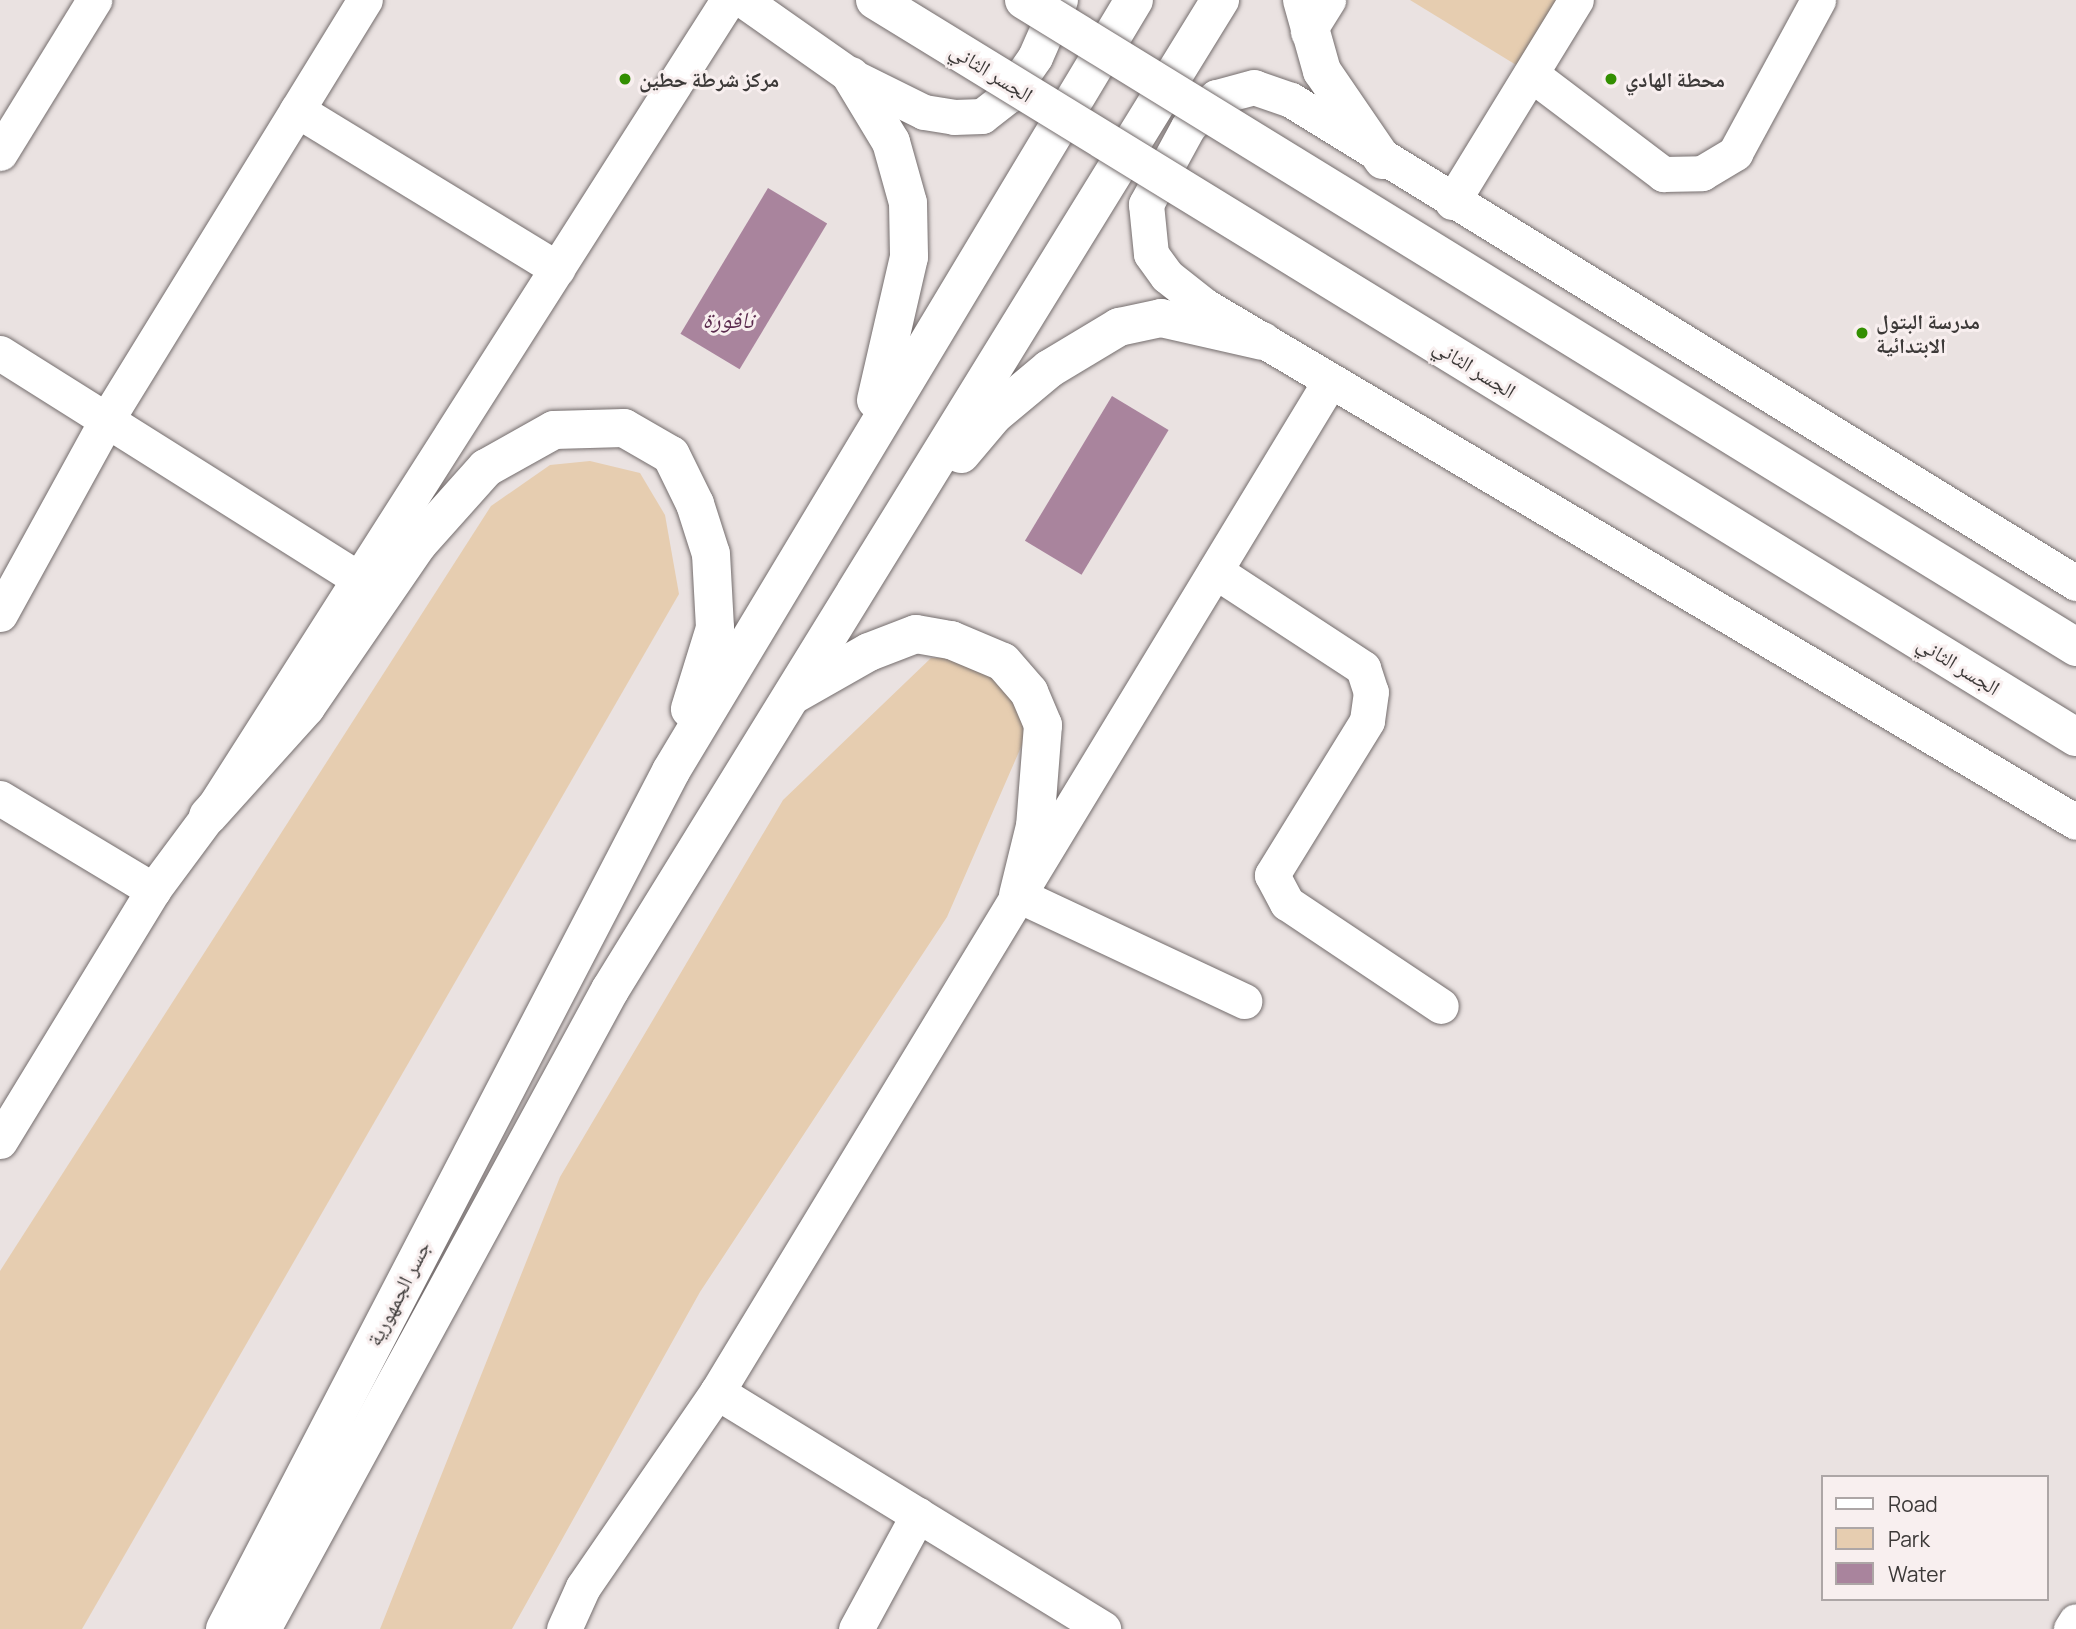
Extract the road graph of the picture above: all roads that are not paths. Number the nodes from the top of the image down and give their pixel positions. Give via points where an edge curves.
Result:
1 (94, 0) edge
2 (365, 0) edge
3 (728, 0) edge
4 (743, 0) edge
5 (874, 0) edge
6 (1024, 0) edge
7 (1060, 0) edge
8 (1134, 0) edge
9 (1220, 0) edge
10 (1328, 0) edge
11 (1576, 0) edge
12 (1818, 0) edge
13 (1305, 16) edge
14 (1531, 74) junction
15 (851, 76) junction
16 (297, 110) junction
17 (0, 153) edge
18 (1383, 160) junction
19 (1452, 202) junction
20 (557, 269) junction
21 (1262, 341) junction
22 (0, 353) edge
23 (1330, 382) junction
24 (107, 419) junction
25 (860, 451) junction
26 (892, 532) junction
27 (1215, 571) junction
28 (360, 580) junction
29 (2076, 583) edge
30 (0, 614) edge
31 (2076, 647) edge
32 (793, 695) junction
33 (2076, 737) edge
34 (671, 771) junction
35 (0, 798) edge
36 (208, 816) junction
37 (2076, 822) edge
38 (153, 890) junction
39 (1018, 895) junction
40 (1244, 1001) dead end
41 (1441, 1006) dead end
42 (0, 1141) edge
43 (717, 1392) junction
44 (918, 1515) junction
45 (2076, 1621) edge
46 (225, 1629) edge
47 (262, 1629) edge
48 (564, 1629) edge
49 (856, 1629) edge
50 (1103, 1629) edge
51 (2071, 1629) edge

1 - 17 street
2 - 16 street
3 - 20 street
4 - 15 street
5 - 33 main road, الجسر الثاني, bridge
6 - 31 main road, bridge
7 - 15 street via 1035,57 1008,96 982,116 925,112
8 - 25 main road
9 - 26 main road
10 - 13 street
11 - 14 street
12 - 14 street via 1735,153 1702,173 1663,174
13 - 18 main road via 1322,71
14 - 19 street
15 - 25 main road via 891,142 908,203 909,257
16 - 20 street
16 - 24 street
18 - 19 street
18 - 21 street via 1291,100 1254,87 1216,97 1188,127 1146,204 1151,254 1167,276 1205,306
19 - 29 street
20 - 28 street
21 - 23 street
21 - 26 main road via 1161,318 1119,327 1049,369 994,415
22 - 24 street
23 - 27 street
23 - 37 street
24 - 28 street
24 - 30 street
25 - 34 main road
26 - 32 main road, جسر الجمهورية
27 - 39 street
27 - 41 street via 1363,668 1371,692 1367,721 1272,875 1287,903
28 - 36 street
32 - 39 main road via 869,652 916,634 951,640 1003,662 1029,692 1043,725 1035,826
32 - 47 main road, جسر الجمهورية via 610,990
34 - 36 main road via 715,628 710,554 695,504 671,455 624,428 554,430 477,477 418,544 306,707
34 - 46 main road, جسر الجمهورية via 570,956
35 - 38 street
36 - 38 street
38 - 42 street
39 - 40 street
39 - 43 street
43 - 44 street
43 - 48 street via 583,1587
44 - 49 street
44 - 50 street
45 - 51 street

